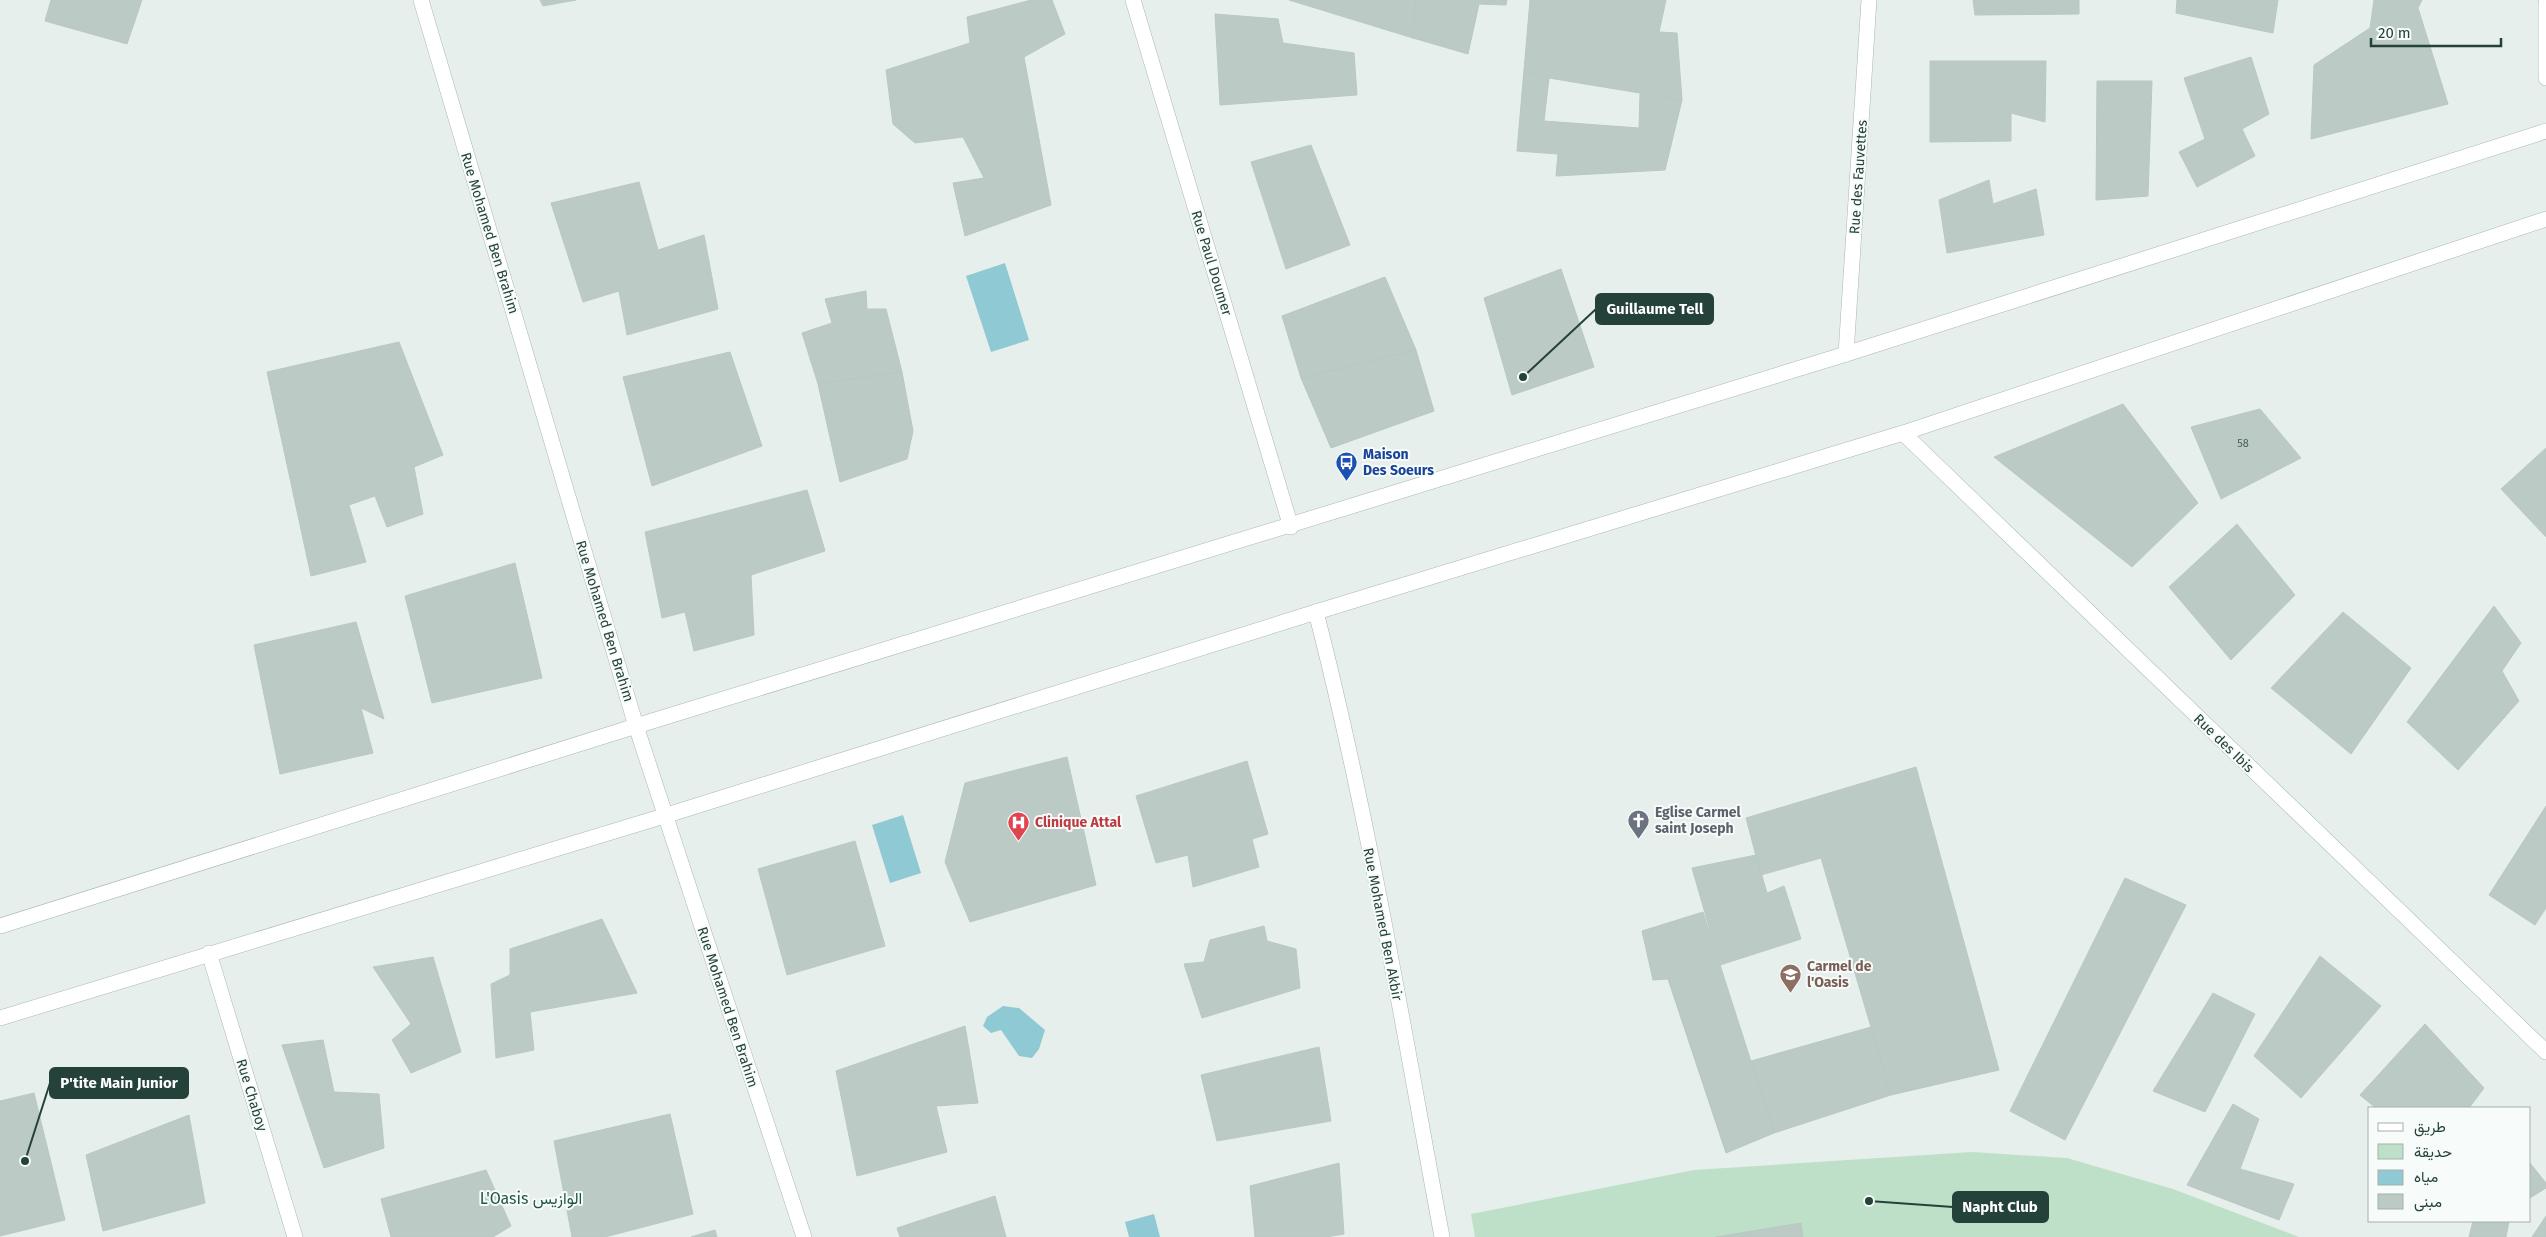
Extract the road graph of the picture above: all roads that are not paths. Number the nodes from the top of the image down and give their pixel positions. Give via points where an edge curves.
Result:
1 (421, 0) edge
2 (1133, 0) edge
3 (1869, 0) edge
4 (2546, 3) edge
5 (2546, 78) edge
6 (2546, 131) edge
7 (2546, 219) edge
8 (1846, 354) junction
9 (1903, 434) junction
10 (1290, 526) junction
11 (1316, 612) junction
12 (636, 726) junction
13 (664, 816) junction
14 (0, 926) edge
15 (209, 953) junction
16 (0, 1018) edge
17 (2546, 1052) edge
18 (295, 1237) edge
19 (804, 1237) edge
20 (1442, 1237) edge

1 - 12 street, Rue Mohamed Ben Brahim
2 - 10 street, Rue Paul Doumer
3 - 8 street, Rue des Fauvettes
4 - 5 street
6 - 8 street
7 - 9 street
8 - 10 street
9 - 11 street
9 - 17 street, Rue des Ibis
10 - 12 street
11 - 13 street
11 - 20 street, Rue Mohamed Ben Akbir via 1337,694 1375,878
12 - 13 street, Rue Mohamed Ben Brahim
12 - 14 street
13 - 15 street
13 - 19 street, Rue Mohamed Ben Brahim
15 - 16 street
15 - 18 street, Rue Chaboy

